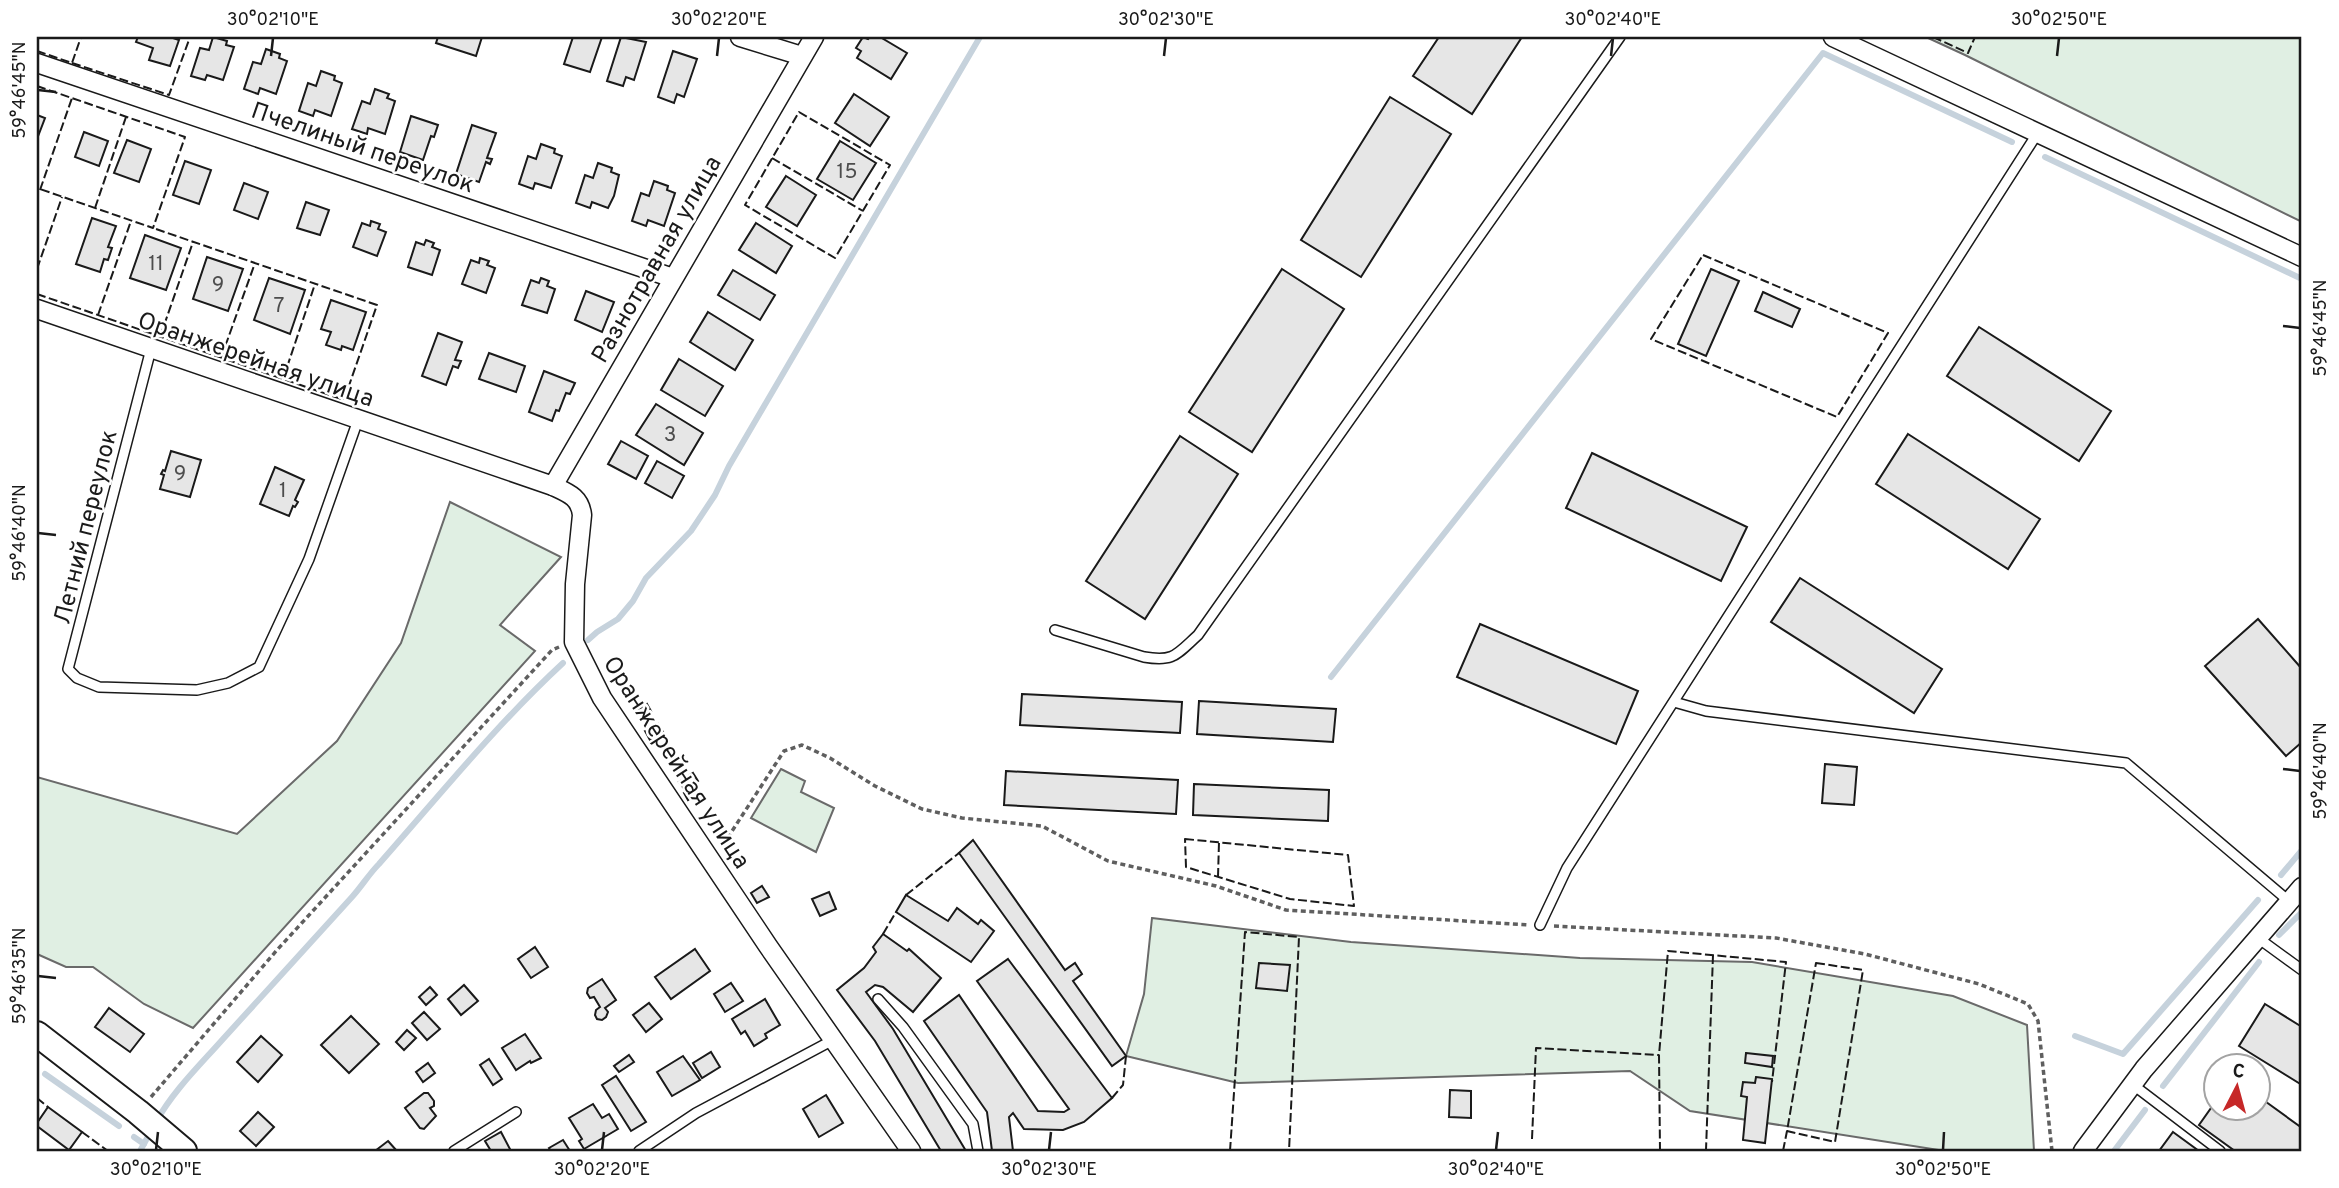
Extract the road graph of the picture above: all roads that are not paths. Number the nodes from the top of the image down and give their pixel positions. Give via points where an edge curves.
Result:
1 (740, 37) edge
2 (814, 37) edge
3 (1620, 37) edge
4 (1833, 37) edge
5 (802, 56) junction
6 (37, 63) edge
7 (2037, 134) junction
8 (2302, 257) edge
9 (673, 278) junction
10 (37, 310) edge
11 (151, 349) junction
12 (358, 419) junction
13 (553, 486) junction
14 (1055, 630) dead end
15 (1674, 702) junction
16 (2302, 887) edge
17 (2290, 902) junction
18 (1540, 925) road end
19 (2258, 939) junction
20 (2302, 970) edge
21 (878, 999) dead end
22 (833, 1040) junction
23 (39, 1041) edge
24 (2132, 1084) junction
25 (516, 1112) dead end
26 (184, 1151) edge
27 (454, 1151) edge
28 (639, 1151) edge
29 (911, 1151) edge
30 (978, 1151) edge
31 (2083, 1151) edge
32 (2220, 1151) edge

1 - 5 street
2 - 5 street, Разнотравная улица
3 - 14 lane via 1198,635 1173,658 1159,659
4 - 7 street
5 - 9 street, Разнотравная улица
6 - 9 street, Пчелиный переулок
7 - 8 street
7 - 15 lane
9 - 13 street, Разнотравная улица
10 - 11 street, Оранжерейная улица
11 - 12 street, Оранжерейная улица
11 - 12 lane, Летний переулок via 68,669 76,678 99,687 197,690 228,683 258,667 309,559
12 - 13 street, Оранжерейная улица
13 - 22 street, Оранжерейная улица via 573,495 581,505 574,642 602,698
15 - 17 lane via 1706,711 2126,764
15 - 18 lane via 1567,868
16 - 17 street
17 - 19 street
19 - 20 lane
19 - 24 street
21 - 30 lane via 904,1027 973,1124
22 - 28 lane via 696,1113
22 - 29 street, Оранжерейная улица
23 - 26 main road
24 - 31 street
24 - 32 lane
25 - 27 lane

